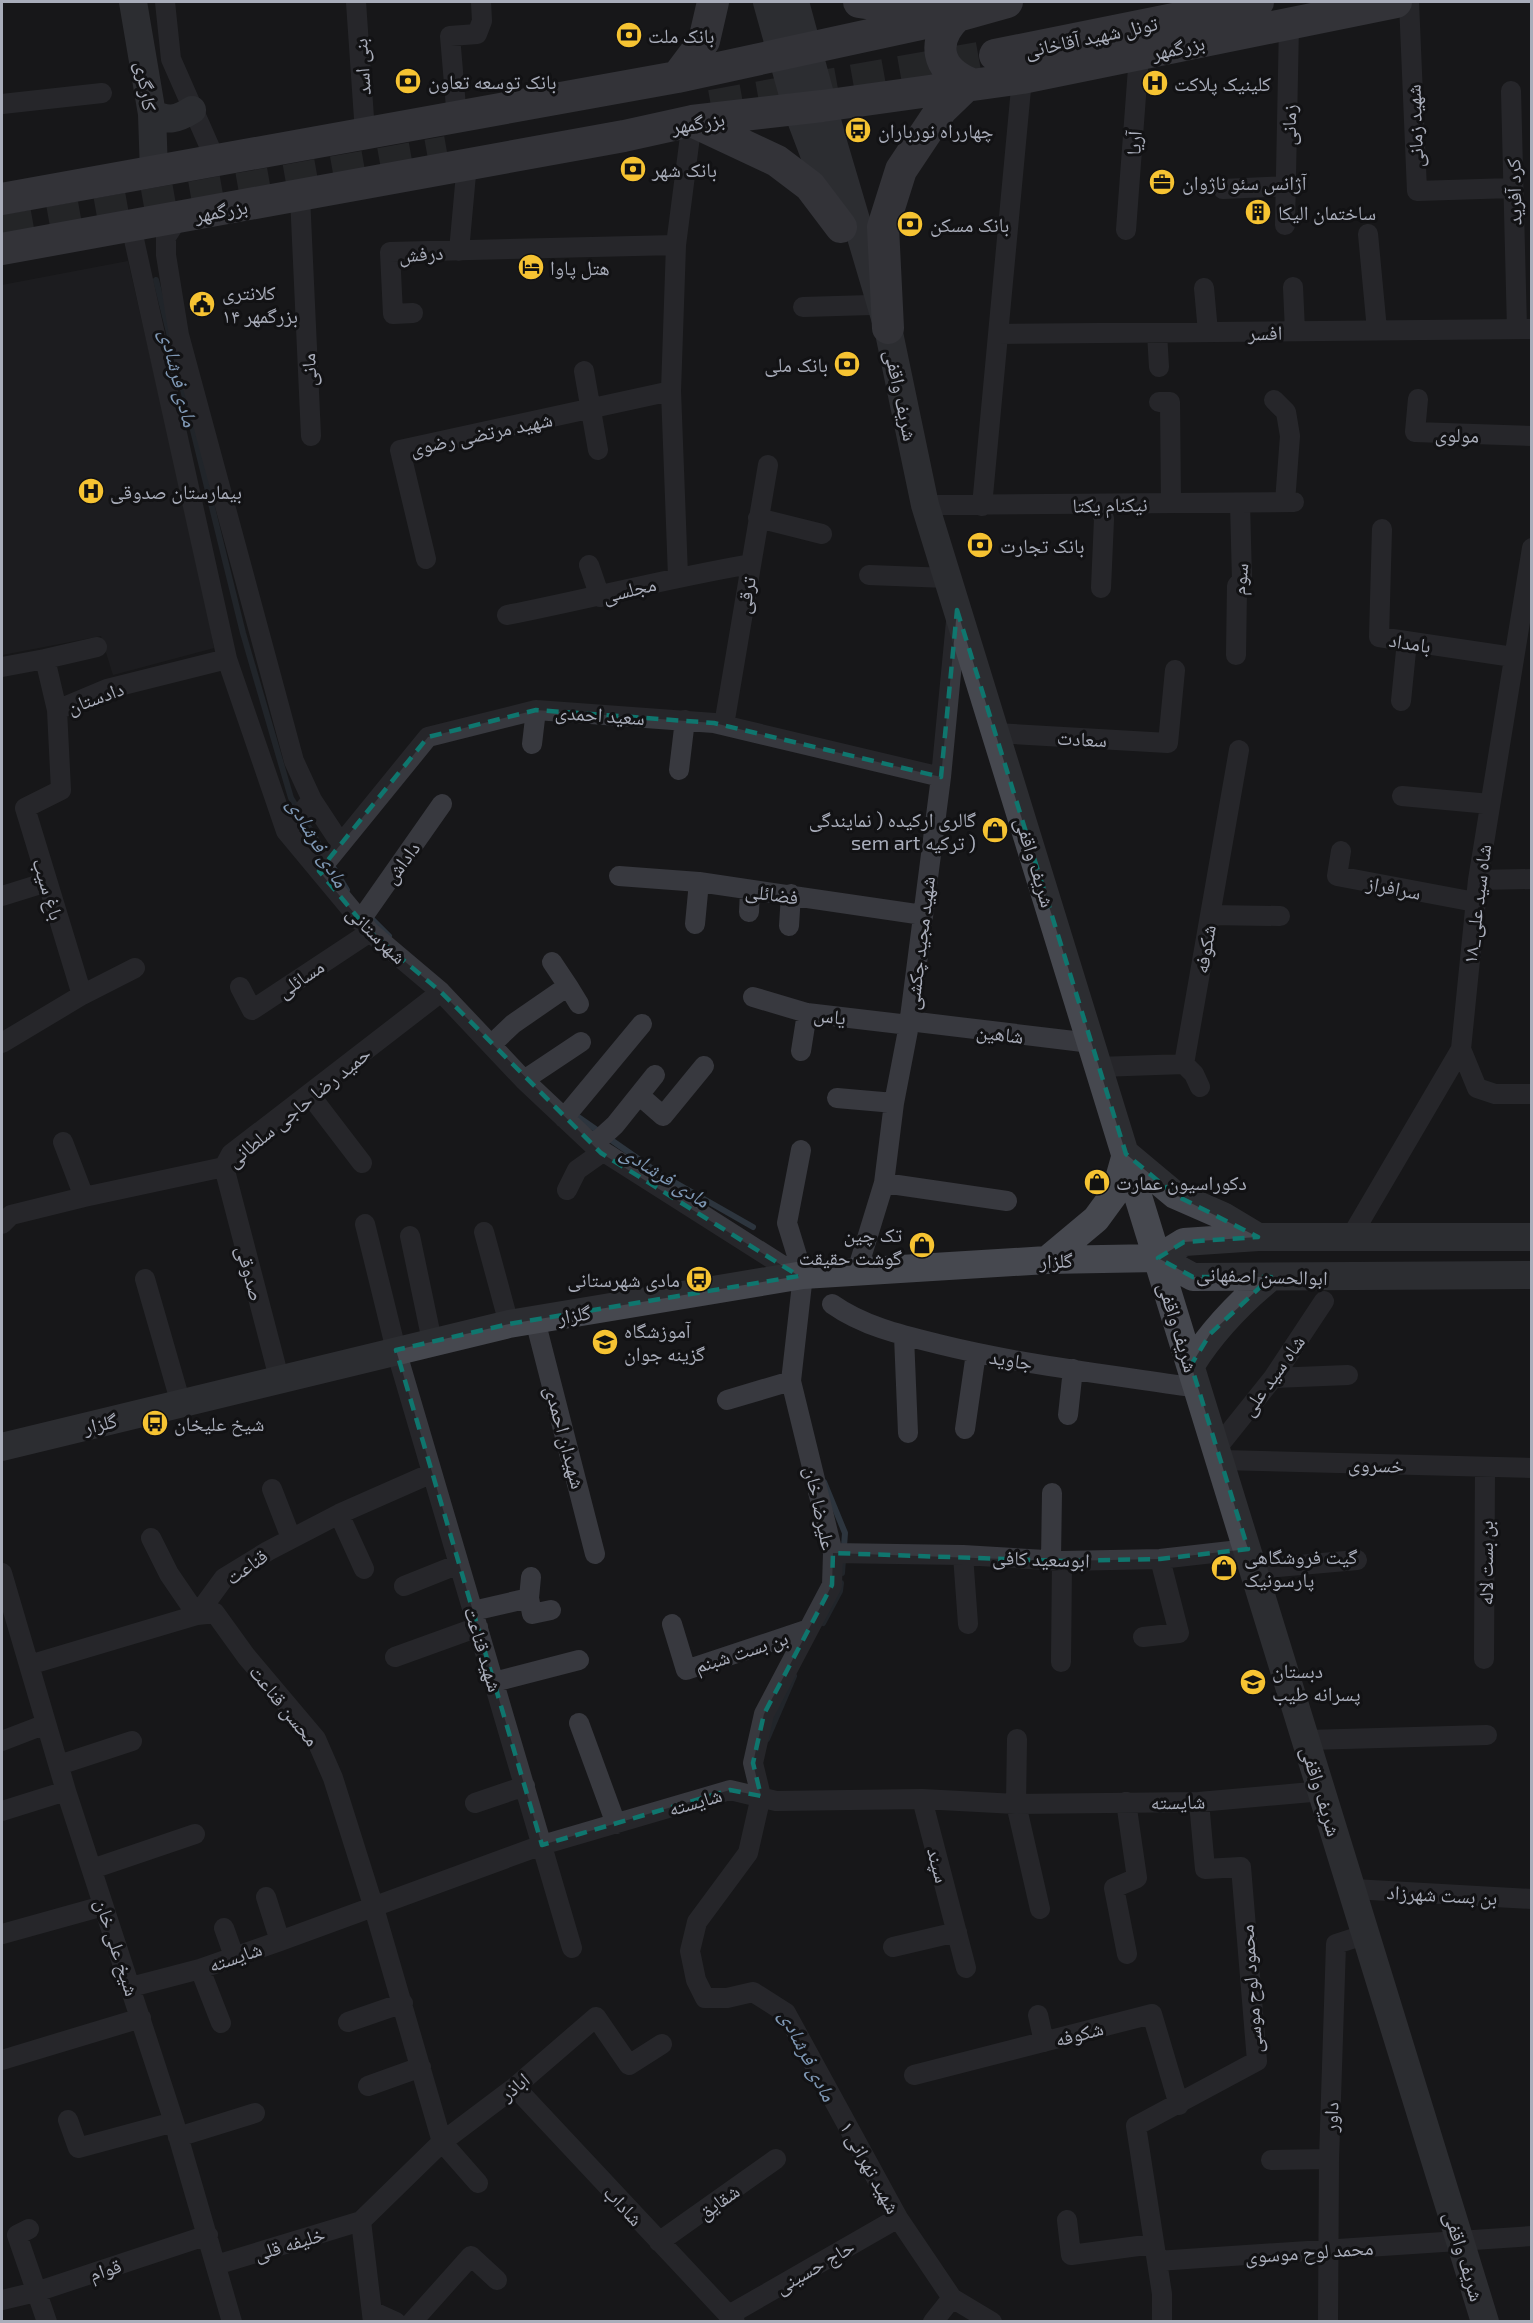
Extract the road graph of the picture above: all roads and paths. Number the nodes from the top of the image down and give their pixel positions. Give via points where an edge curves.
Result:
1 (133, 2) edge
2 (165, 2) edge
3 (356, 2) edge
4 (481, 2) edge
5 (713, 2) edge
6 (767, 2) edge
7 (795, 2) edge
8 (859, 2) edge
9 (1007, 2) edge
10 (1149, 2) edge
11 (1258, 2) edge
12 (1396, 2) edge
13 (1409, 2) edge
14 (951, 9) edge
15 (1289, 24) junction
16 (793, 51) junction
17 (1139, 56) junction
18 (677, 77) junction
19 (1022, 78) junction
20 (969, 83) junction
21 (1511, 91) dead end
22 (102, 93) dead end
23 (2, 104) edge
24 (810, 108) junction
25 (192, 110) junction
26 (152, 114) junction
27 (457, 119) junction
28 (692, 121) junction
29 (365, 133) junction
30 (215, 159) junction
31 (467, 163) junction
32 (154, 172) junction
33 (1287, 186) junction
34 (1512, 188) junction
35 (1223, 189) dead end
36 (300, 196) junction
37 (2, 200) edge
38 (179, 217) junction
39 (1285, 225) dead end
40 (130, 226) junction
41 (841, 227) junction
42 (1126, 230) dead end
43 (1368, 234) dead end
44 (675, 245) junction
45 (2, 249) edge
46 (459, 250) junction
47 (1293, 287) dead end
48 (1204, 288) dead end
49 (803, 307) dead end
50 (413, 313) dead end
51 (880, 317) junction
52 (1524, 329) edge
53 (1377, 330) junction
54 (1295, 331) junction
55 (1208, 332) junction
56 (1157, 333) junction
57 (998, 334) junction
58 (1159, 367) dead end
59 (584, 371) dead end
60 (671, 391) junction
61 (1418, 399) dead end
62 (1274, 400) dead end
63 (1159, 402) dead end
64 (591, 409) junction
65 (311, 436) dead end
66 (1532, 436) edge
67 (598, 450) dead end
68 (768, 465) dead end
69 (1240, 503) junction
70 (1099, 504) junction
71 (1171, 504) junction
72 (925, 505) junction
73 (982, 506) junction
74 (758, 518) junction
75 (1382, 529) dead end
76 (822, 534) dead end
77 (1532, 548) edge
78 (426, 559) dead end
79 (751, 564) junction
80 (589, 565) dead end
81 (869, 575) dead end
82 (678, 576) junction
83 (948, 578) junction
84 (1101, 588) dead end
85 (600, 597) junction
86 (957, 610) junction
87 (507, 615) dead end
88 (1407, 641) junction
89 (97, 647) dead end
90 (1236, 655) dead end
91 (1513, 657) junction
92 (45, 659) junction
93 (227, 659) junction
94 (2, 667) edge
95 (1175, 670) dead end
96 (1401, 702) dead end
97 (57, 710) junction
98 (536, 710) junction
99 (685, 720) junction
100 (724, 725) junction
101 (996, 733) junction
102 (532, 744) dead end
103 (1239, 750) dead end
104 (679, 770) dead end
105 (941, 777) junction
106 (1402, 796) dead end
107 (312, 800) junction
108 (442, 804) dead end
109 (1490, 804) junction
110 (286, 831) junction
111 (341, 844) junction
112 (1341, 851) dead end
113 (319, 871) junction
114 (620, 876) dead end
115 (1532, 879) edge
116 (1478, 880) junction
117 (47, 882) junction
118 (699, 882) junction
119 (750, 891) junction
120 (791, 894) junction
121 (2, 896) edge
122 (1475, 902) junction
123 (749, 912) dead end
124 (923, 915) junction
125 (1210, 915) junction
126 (1280, 916) dead end
127 (695, 924) dead end
128 (365, 926) junction
129 (789, 926) dead end
130 (552, 962) dead end
131 (135, 968) dead end
132 (568, 986) junction
133 (240, 987) dead end
134 (441, 992) junction
135 (82, 995) junction
136 (753, 997) dead end
137 (579, 1004) dead end
138 (807, 1013) junction
139 (642, 1024) dead end
140 (909, 1025) junction
141 (581, 1042) dead end
142 (2, 1043) edge
143 (491, 1045) junction
144 (1461, 1049) junction
145 (801, 1051) dead end
146 (1095, 1055) junction
147 (1184, 1064) junction
148 (704, 1066) dead end
149 (655, 1075) dead end
150 (524, 1080) junction
151 (1200, 1087) dead end
152 (1532, 1094) edge
153 (310, 1095) junction
154 (639, 1095) junction
155 (837, 1098) dead end
156 (894, 1103) junction
157 (564, 1118) junction
158 (63, 1142) dead end
159 (597, 1149) junction
160 (801, 1150) dead end
161 (1126, 1154) junction
162 (362, 1163) dead end
163 (224, 1167) junction
164 (884, 1183) junction
165 (567, 1190) dead end
166 (84, 1197) junction
167 (1007, 1202) dead end
168 (2, 1224) edge
169 (365, 1224) dead end
170 (484, 1232) dead end
171 (1352, 1235) junction
172 (410, 1236) dead end
173 (1258, 1237) junction
174 (1532, 1237) edge
175 (1158, 1258) junction
176 (1047, 1260) junction
177 (857, 1271) junction
178 (1532, 1275) edge
179 (801, 1276) junction
180 (1271, 1277) junction
181 (145, 1279) dead end
182 (1324, 1301) dead end
183 (832, 1304) dead end
184 (522, 1322) junction
185 (904, 1336) junction
186 (432, 1341) junction
187 (396, 1350) junction
188 (976, 1353) junction
189 (1073, 1369) junction
190 (1348, 1375) dead end
191 (1194, 1376) junction
192 (279, 1378) junction
193 (1273, 1378) junction
194 (791, 1381) junction
195 (727, 1400) dead end
196 (181, 1404) junction
197 (1068, 1414) dead end
198 (964, 1429) dead end
199 (908, 1433) dead end
200 (2, 1447) edge
201 (1219, 1454) junction
202 (1485, 1467) junction
203 (1532, 1468) edge
204 (432, 1473) junction
205 (272, 1490) dead end
206 (1052, 1493) dead end
207 (339, 1514) junction
208 (151, 1538) dead end
209 (291, 1538) junction
210 (833, 1553) junction
211 (595, 1554) dead end
212 (963, 1555) junction
213 (1160, 1559) junction
214 (1251, 1559) junction
215 (1057, 1560) junction
216 (1357, 1560) dead end
217 (459, 1564) junction
218 (364, 1569) dead end
219 (2, 1573) edge
220 (531, 1577) dead end
221 (404, 1586) dead end
222 (529, 1599) junction
223 (551, 1610) dead end
224 (197, 1615) junction
225 (475, 1619) junction
226 (672, 1624) dead end
227 (968, 1624) dead end
228 (806, 1630) junction
229 (1143, 1637) dead end
230 (395, 1657) dead end
231 (579, 1659) dead end
232 (1484, 1659) dead end
233 (1061, 1662) dead end
234 (29, 1665) junction
235 (494, 1682) junction
236 (579, 1723) dead end
237 (46, 1724) junction
238 (1487, 1735) dead end
239 (1017, 1738) dead end
240 (1307, 1740) junction
241 (2, 1741) edge
242 (132, 1741) dead end
243 (59, 1765) junction
244 (525, 1786) junction
245 (66, 1791) junction
246 (1323, 1791) junction
247 (761, 1796) junction
248 (922, 1799) junction
249 (1126, 1802) junction
250 (1199, 1802) junction
251 (475, 1803) dead end
252 (1016, 1804) junction
253 (2, 1811) edge
254 (616, 1824) junction
255 (195, 1834) dead end
256 (542, 1845) junction
257 (93, 1869) junction
258 (1353, 1889) junction
259 (266, 1897) dead end
260 (1532, 1899) edge
261 (103, 1906) junction
262 (374, 1908) junction
263 (1040, 1909) dead end
264 (224, 1928) dead end
265 (957, 1932) junction
266 (2, 1934) edge
267 (1367, 1934) junction
268 (280, 1941) junction
269 (893, 1947) dead end
270 (572, 1948) dead end
271 (1127, 1954) dead end
272 (234, 1956) junction
273 (966, 1968) dead end
274 (200, 1969) junction
275 (131, 1987) junction
276 (403, 2003) junction
277 (1038, 2015) dead end
278 (141, 2018) junction
279 (348, 2022) dead end
280 (221, 2023) dead end
281 (1044, 2042) junction
282 (662, 2044) dead end
283 (2, 2060) edge
284 (421, 2067) junction
285 (914, 2075) dead end
286 (368, 2086) dead end
287 (515, 2087) junction
288 (1179, 2105) junction
289 (255, 2113) dead end
290 (68, 2120) dead end
291 (176, 2129) junction
292 (442, 2142) junction
293 (1329, 2159) junction
294 (776, 2160) dead end
295 (1271, 2160) dead end
296 (478, 2183) dead end
297 (898, 2218) junction
298 (1067, 2220) dead end
299 (361, 2221) junction
300 (29, 2229) dead end
301 (208, 2235) junction
302 (1532, 2236) edge
303 (659, 2242) junction
304 (1461, 2242) junction
305 (1330, 2248) junction
306 (1155, 2252) junction
307 (216, 2265) junction
308 (497, 2280) dead end
309 (36, 2292) junction
310 (952, 2298) junction
311 (2, 2300) edge
312 (374, 2317) edge
313 (732, 2318) edge
314 (48, 2322) edge
315 (232, 2322) edge
316 (396, 2322) edge
317 (412, 2322) edge
318 (933, 2322) edge
319 (992, 2322) edge
320 (1162, 2322) edge
321 (1328, 2322) edge
322 (1485, 2322) edge

1 - 26 main road, کارگری
2 - 25 street, کارگری via 171,58
3 - 29 street, بنی اسد
4 - 27 street via 482,21 477,34 450,36
5 - 18 main road via 704,41
6 - 16 main road
7 - 16 main road
8 - 14 main road
9 - 14 main road
10 - 11 main road, تونل شهید آقاخانی via 991,46
12 - 15 main road, بزرگمهر
13 - 34 street, شهید زمانی via 1417,191
14 - 16 main road
14 - 20 main road via 940,54 956,78
15 - 17 main road, بزرگمهر
15 - 33 street, زمانی
16 - 18 main road
16 - 24 main road
17 - 19 main road, بزرگمهر
17 - 42 street, آریا
18 - 27 main road
19 - 20 main road, بزرگمهر
19 - 57 street
20 - 24 main road, بزرگمهر
20 - 51 main road via 941,110 901,170 883,227
21 - 34 street, کرد آفرید
22 - 23 street
24 - 28 main road, بزرگمهر
24 - 41 main road, شریف واقفی
24 - 51 main road, شریف واقفی
25 - 26 main road via 178,119 167,120
25 - 30 street, کارگری
26 - 32 main road, کارگری
27 - 29 main road
28 - 31 main road, بزرگمهر
28 - 41 main road via 777,161 810,186
28 - 44 street
29 - 30 main road
30 - 32 main road
31 - 36 main road, بزرگمهر
31 - 46 street, درفش
32 - 37 main road
33 - 35 street
33 - 39 street, زمانی
34 - 52 street, کرد آفرید
36 - 38 main road, بزرگمهر
36 - 65 street, مانی
38 - 40 main road, بزرگمهر
38 - 107 street via 166,237 166,255 179,335 291,750
40 - 45 main road, بزرگمهر
40 - 93 street, شهرستانی
41 - 51 main road, شریف واقفی
43 - 53 street
44 - 46 street, درفش
44 - 60 street
46 - 50 street, درفش via 390,252 393,314
47 - 54 street
48 - 55 street
49 - 51 street
51 - 72 main road, شریف واقفی
52 - 53 street, افسر
53 - 54 street, افسر
54 - 55 street, افسر
55 - 56 street, افسر
56 - 57 street, افسر
56 - 58 street
57 - 73 street
59 - 64 street
60 - 64 street, شهید مرتضی رضوی
60 - 82 street
61 - 66 street, مولوی via 1415,432
62 - 69 street, نیکنام یکتا via 1286,412 1297,436 1290,502
63 - 71 street via 1170,402
64 - 67 street
64 - 78 street, شهید مرتضی رضوی via 400,450
68 - 74 street, ترقی
69 - 71 street, نیکنام یکتا
69 - 90 street, سوم via 1242,580 1237,586
70 - 71 street, نیکنام یکتا
70 - 73 street, نیکنام یکتا
70 - 84 street via 1104,519
72 - 73 street, نیکنام یکتا
72 - 83 main road, شریف واقفی
74 - 76 street
74 - 79 street, ترقی
75 - 88 street, بامداد via 1379,637
77 - 91 street, ۱۸_شاه سید علی
79 - 82 street, مجلسی
79 - 100 street, ترقی
80 - 85 street
81 - 83 street
82 - 85 street, مجلسی
83 - 86 main road, شریف واقفی
85 - 87 street, مجلسی
86 - 101 main road, شریف واقفی
86 - 105 street, شهید مجید چکشی
88 - 91 street, بامداد
88 - 96 street
89 - 92 street
91 - 109 street, ۱۸_شاه سید علی
92 - 94 street
92 - 97 street, دادستان
93 - 97 street, دادستان via 107,689
93 - 110 street, شهرستانی
95 - 101 street, سعادت via 1167,743
97 - 117 street, باغ سیب via 61,790 25,808
98 - 99 street, سعید احمدی
98 - 102 street
98 - 111 street, سعید احمدی via 428,737
99 - 100 street, سعید احمدی
99 - 104 street
100 - 105 street, سعید احمدی
101 - 146 main road, شریف واقفی
103 - 125 street, شکوفه
105 - 124 street, شهید مجید چکشی
106 - 109 street
107 - 110 street
107 - 111 street
108 - 128 street, داداش via 374,900
109 - 116 street, ۱۸_شاه سید علی
110 - 113 street, شهرستانی
111 - 113 street, سعید احمدی
112 - 122 street, سرافراز via 1337,876
113 - 128 street, شهرستانی
114 - 118 street, فضائلی
115 - 116 street
116 - 122 street, ۱۸_شاه سید علی
117 - 121 street
117 - 135 street, باغ سیب
118 - 119 street, فضائلی
118 - 127 street
119 - 120 street, فضائلی
119 - 123 street
120 - 124 street, فضائلی
120 - 129 street
122 - 144 street, ۱۸_شاه سید علی
124 - 140 street, شهید مجید چکشی
125 - 126 street
125 - 147 street, شکوفه
128 - 133 street, مسائلی via 252,1010
128 - 134 street, شهرستانی
130 - 132 street
131 - 135 street
132 - 137 street
132 - 143 street via 513,1024
134 - 143 street, شهرستانی
134 - 153 street, حمید رضا حاجی سلطانی
135 - 142 street
136 - 138 street, یاس
138 - 140 street, یاس
138 - 145 street
139 - 157 street
140 - 146 street, شاهین via 917,1022
140 - 156 street, شهید مجید چکشی
141 - 150 street
143 - 150 street, شهرستانی
144 - 152 street via 1477,1088 1495,1094
144 - 171 street, ۱۸_شاه سید علی
146 - 147 street
146 - 161 main road, شریف واقفی
147 - 151 street
148 - 154 street via 663,1116
149 - 154 street
150 - 157 street, شهرستانی
153 - 162 street
153 - 163 street, حمید رضا حاجی سلطانی via 231,1154
154 - 159 street
155 - 156 street
156 - 164 street, شهید مجید چکشی
157 - 159 street, شهرستانی
158 - 166 street
159 - 165 street via 576,1170
159 - 179 street, شهرستانی
160 - 179 street via 788,1222
161 - 173 main road via 1175,1195
161 - 175 main road, شریف واقفی
161 - 176 main road via 1115,1193 1096,1219
163 - 166 street, حمید رضا حاجی سلطانی
163 - 192 street, صدوقی
164 - 167 street
164 - 177 street, شهید مجید چکشی
166 - 168 street, حمید رضا حاجی سلطانی via 11,1215
169 - 187 street, شهید قناعت
170 - 184 street, شهیدان احمدی
171 - 173 main road, ابوالحسن اصفهانی
171 - 174 main road, ابوالحسن اصفهانی
172 - 186 street
173 - 175 main road, ابوالحسن اصفهانی via 1184,1242
175 - 176 main road, گلزار
175 - 180 main road, ابوالحسن اصفهانی via 1193,1277
175 - 191 main road, شریف واقفی
176 - 177 main road, گلزار
177 - 179 main road, گلزار
178 - 180 main road, ابوالحسن اصفهانی
179 - 184 main road, گلزار
179 - 194 street, علیرضا خان
180 - 191 main road via 1210,1334
181 - 196 street
182 - 193 street, شاه سید علی
183 - 185 street, جاوید via 852,1318
184 - 186 main road, گلزار
184 - 211 street, شهیدان احمدی
185 - 188 street, جاوید
185 - 199 street
186 - 187 main road, گلزار
187 - 192 main road, گلزار
187 - 204 street, شهید قناعت
188 - 189 street, جاوید
188 - 198 street
189 - 191 street, جاوید
189 - 197 street
190 - 193 street
191 - 201 main road, شریف واقفی
192 - 196 main road, گلزار
193 - 201 street, شاه سید علی
194 - 195 street
194 - 210 street, علیرضا خان
196 - 200 main road, گلزار
201 - 202 street, خسروی
201 - 214 main road, شریف واقفی
202 - 203 street, خسروی
202 - 232 street, بن بست لاله
204 - 207 street, قناعت
204 - 217 street, شهید قناعت
205 - 209 street
206 - 215 street
207 - 209 street, قناعت
207 - 218 street
208 - 224 street via 169,1574
209 - 224 street, قناعت via 224,1578
210 - 212 street, ابوسعید کافی
210 - 228 street, علیرضا خان via 832,1585
212 - 215 street, ابوسعید کافی
212 - 227 street
213 - 214 street, ابوسعید کافی
213 - 215 street, ابوسعید کافی
213 - 229 street via 1179,1633
214 - 216 street, ابوسعید کافی
214 - 240 main road, شریف واقفی
215 - 233 street
217 - 221 street
217 - 225 street, شهید قناعت
219 - 234 street, شیخ علی خان
220 - 222 street
222 - 223 street via 532,1614
222 - 225 street
224 - 234 street
224 - 262 street, محسن قناعت via 215,1613 316,1739 333,1778
225 - 230 street
225 - 235 street, شهید قناعت
226 - 228 street, بن بست شبنم via 686,1670
228 - 247 street, علیرضا خان via 764,1714 753,1763
231 - 235 street
234 - 237 street, شیخ علی خان
235 - 244 street, شهید قناعت
236 - 254 street
237 - 241 street
237 - 243 street, شیخ علی خان
238 - 240 street
239 - 252 street
240 - 246 main road, شریف واقفی
242 - 243 street
243 - 245 street, شیخ علی خان
244 - 251 street
244 - 256 street, شهید قناعت
245 - 253 street
245 - 257 street, شیخ علی خان
246 - 250 street, شایسته
246 - 258 main road, شریف واقفی
247 - 248 street, شایسته via 776,1801
247 - 254 street, شایسته via 730,1790
247 - 297 street, شهید تهرانی ۱ via 748,1853 698,1922 690,1951 696,1980 705,1998 753,1992 786,2013
248 - 252 street, شایسته
248 - 265 street, سپند
249 - 250 street, شایسته via 1154,1792
249 - 252 street, شایسته
249 - 271 street via 1137,1878 1114,1888
250 - 288 street, محمود لوح موسی via 1205,1869 1241,1867 1257,2061
252 - 263 street
254 - 256 street, شایسته
255 - 257 street
256 - 262 street, شایسته
256 - 270 street, شهید قناعت
257 - 261 street, شیخ علی خان
258 - 260 street, بن بست شهرزاد
258 - 267 main road, شریف واقفی
259 - 268 street
261 - 266 street
261 - 275 street, شیخ علی خان
262 - 268 street, شایسته
262 - 276 street
264 - 272 street
265 - 269 street
265 - 273 street, سپند
267 - 293 street, داور via 1336,1944
267 - 304 main road, شریف واقفی
268 - 272 street, شایسته
272 - 274 street, شایسته
274 - 275 street, شایسته
274 - 280 street
275 - 278 street, شیخ علی خان
276 - 279 street
276 - 284 street
277 - 281 street
278 - 283 street
278 - 291 street, شیخ علی خان
281 - 285 street, شکوفه
281 - 288 street, شکوفه via 1152,2014
282 - 287 street, اباذر via 629,2065 596,2017
284 - 286 street
284 - 292 street
287 - 292 street, اباذر
287 - 303 street, شاداب
288 - 306 street, محمود لوح موسی via 1136,2126
289 - 291 street
290 - 291 street via 78,2148
291 - 301 street, شیخ علی خان
292 - 296 street
292 - 299 street, اباذر
293 - 295 street
293 - 305 street, داور
294 - 303 street, شقایق
297 - 310 street, شهید تهرانی ۱
297 - 313 street, حاج حسینی
298 - 306 street, محمد لوح موسوی via 1071,2255
299 - 307 street, خلیفه قلی
299 - 312 street
300 - 309 street via 17,2235
301 - 307 street, شیخ علی خان
301 - 309 street, قوام
302 - 304 street, محمد لوح موسوی
303 - 313 street, شاداب
304 - 305 street, محمد لوح موسوی
304 - 322 main road, شریف واقفی
305 - 306 street, محمد لوح موسوی
305 - 321 street, داور
306 - 320 street, محمود لوح موسی
307 - 315 street, شیخ علی خان
308 - 317 street via 471,2256
309 - 311 street, قوام
309 - 314 street
310 - 318 street
310 - 319 street, شهید تهرانی ۱
312 - 316 street

